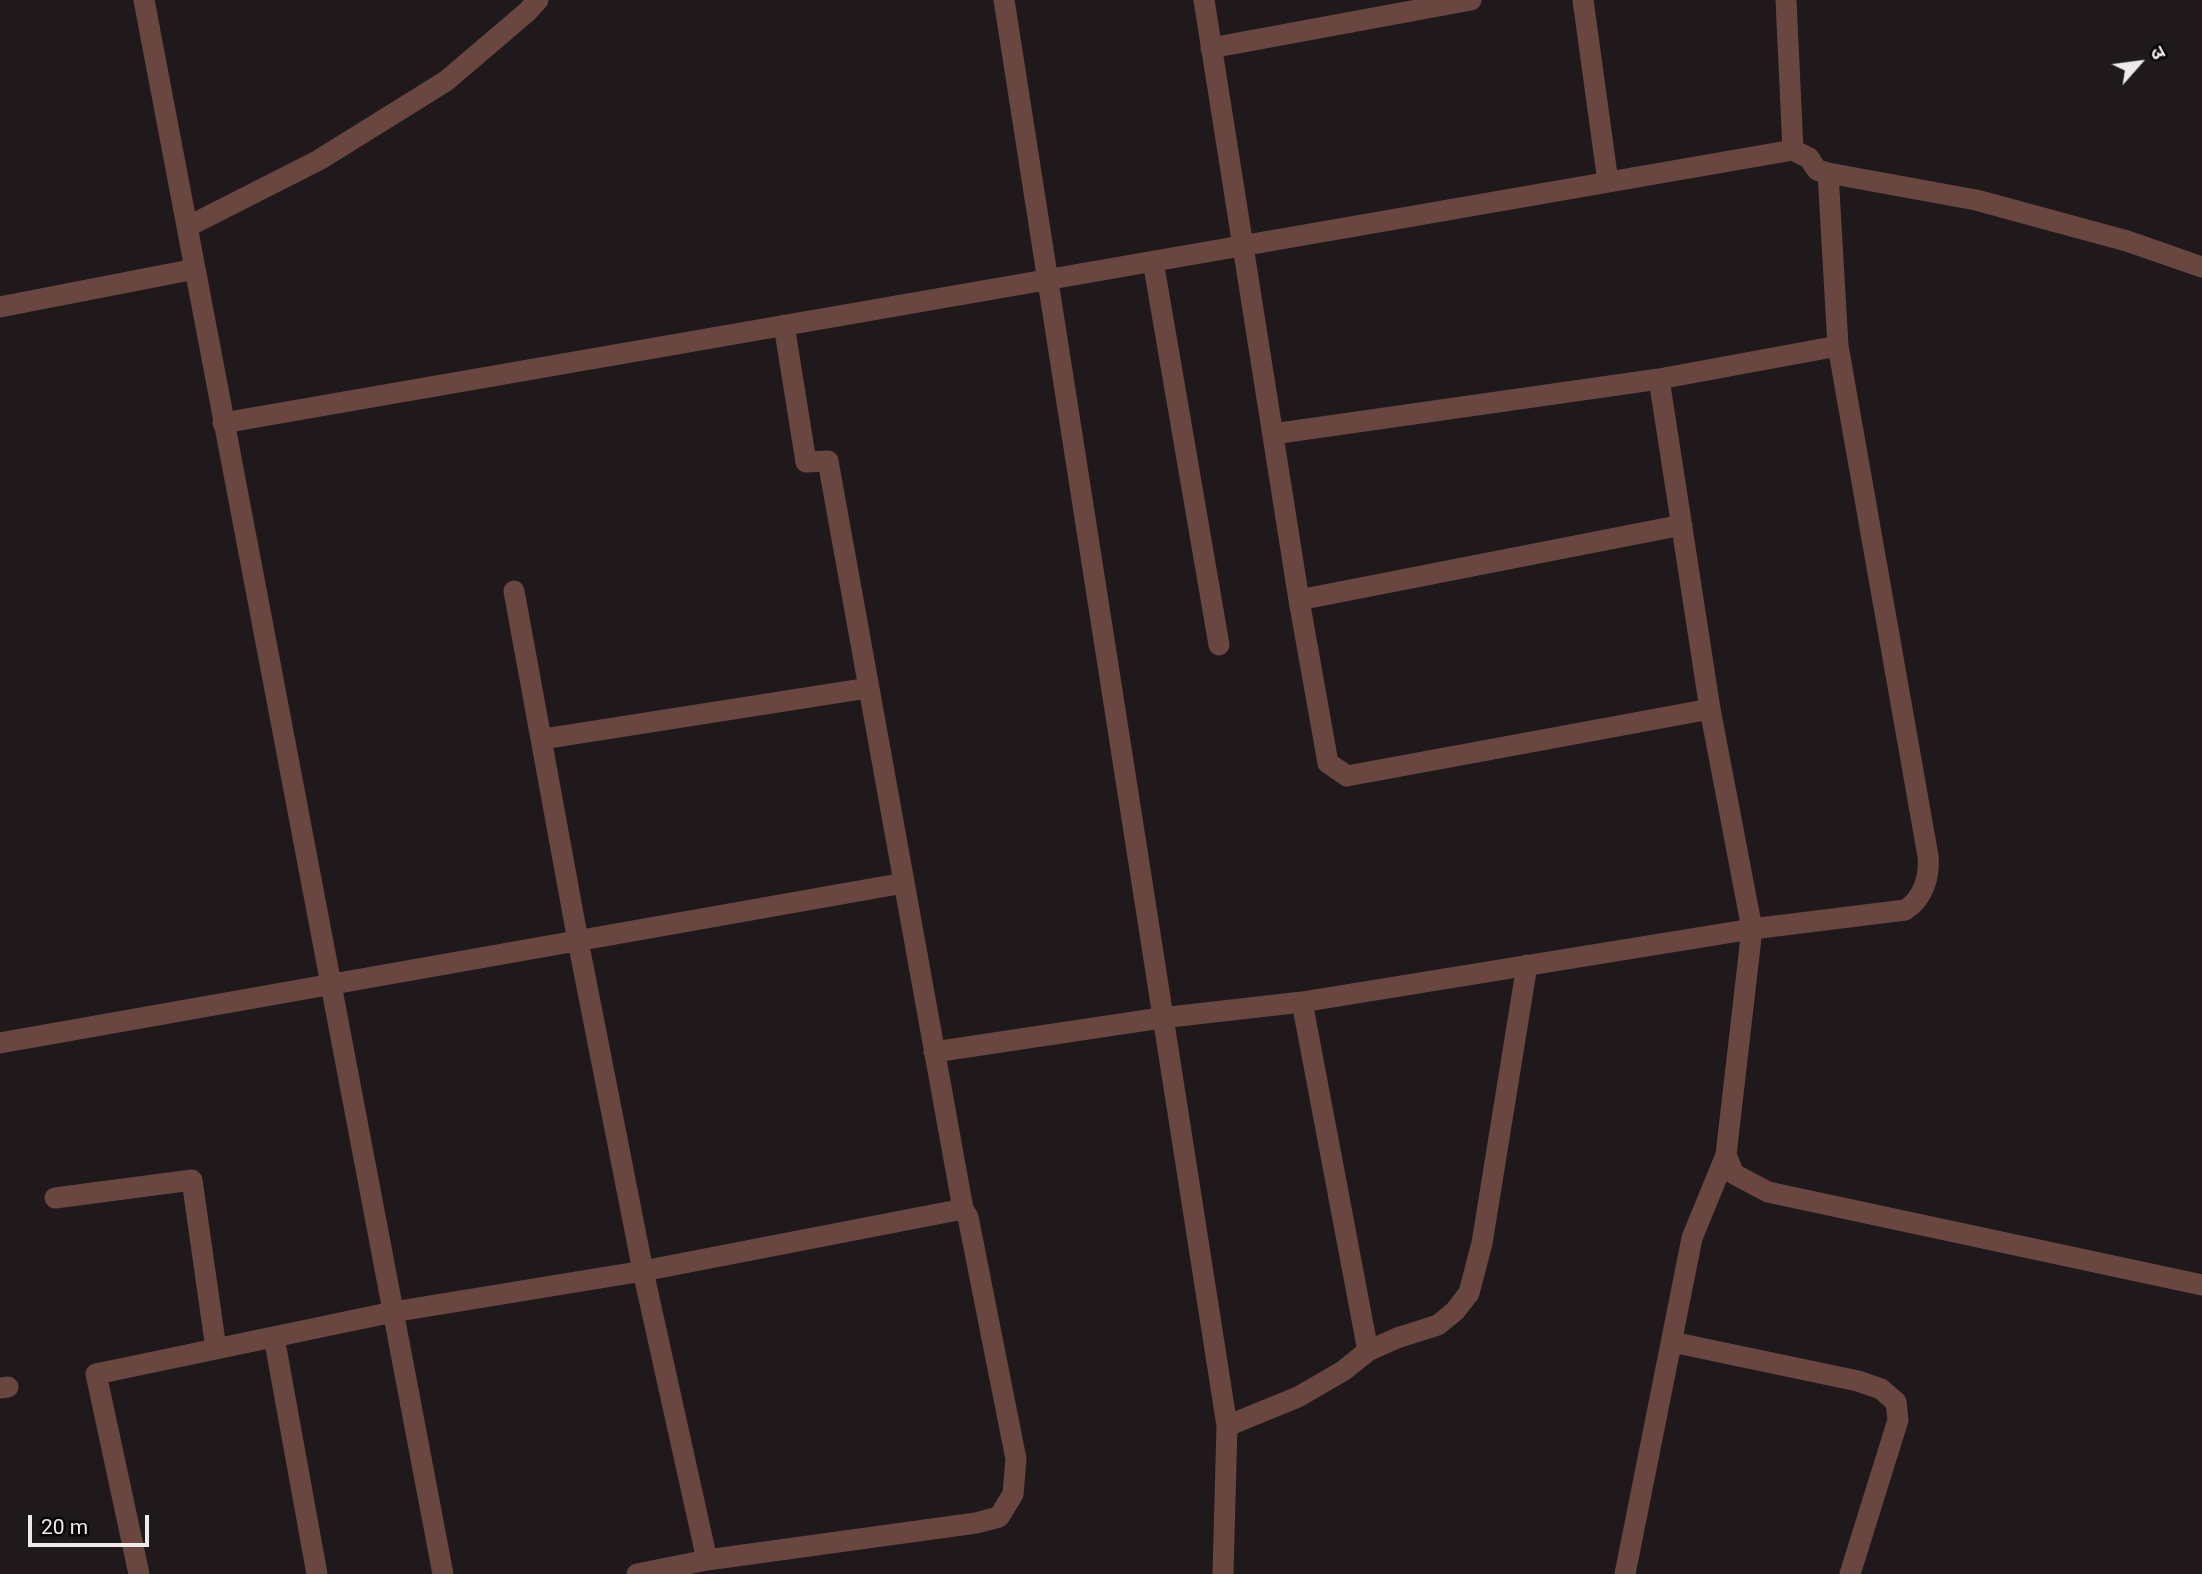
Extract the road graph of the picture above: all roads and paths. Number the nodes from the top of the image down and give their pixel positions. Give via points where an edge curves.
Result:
1 (144, 0) edge
2 (538, 0) edge
3 (1004, 0) edge
4 (1204, 0) edge
5 (1471, 0) edge
6 (1583, 0) edge
7 (1786, 0) edge
8 (1212, 48) junction
9 (1793, 150) junction
10 (1828, 173) junction
11 (1608, 182) junction
12 (187, 227) junction
13 (1242, 246) junction
14 (1153, 261) junction
15 (2202, 267) edge
16 (195, 268) junction
17 (1048, 279) junction
18 (0, 307) edge
19 (784, 325) junction
20 (1838, 346) junction
21 (1660, 379) junction
22 (223, 423) junction
23 (1273, 433) junction
24 (1682, 525) junction
25 (514, 591) dead end
26 (1298, 600) junction
27 (1219, 645) dead end
28 (868, 688) junction
29 (1710, 709) junction
30 (543, 739) junction
31 (904, 883) junction
32 (1752, 929) junction
33 (578, 941) junction
34 (1527, 965) junction
35 (331, 984) junction
36 (1302, 1002) junction
37 (1161, 1018) junction
38 (0, 1043) edge
39 (934, 1052) junction
40 (1726, 1155) junction
41 (55, 1198) dead end
42 (963, 1209) junction
43 (643, 1271) junction
44 (2202, 1285) edge
45 (393, 1312) junction
46 (274, 1337) junction
47 (1672, 1342) junction
48 (216, 1349) junction
49 (1368, 1351) junction
50 (1227, 1426) junction
51 (707, 1560) junction
52 (139, 1574) edge
53 (317, 1574) edge
54 (443, 1574) edge
55 (637, 1574) edge
56 (1223, 1574) edge
57 (1625, 1574) edge
58 (1850, 1574) edge

1 - 12 street
2 - 12 street via 446,81 319,160
3 - 17 street
4 - 8 street
5 - 8 street
6 - 11 street
7 - 9 street
8 - 13 street
9 - 10 street via 1810,158 1817,170
9 - 11 street
10 - 15 street via 1976,200 2127,241
10 - 20 street
11 - 13 street
12 - 16 street
13 - 14 street
13 - 23 street
14 - 17 street
14 - 27 street
16 - 18 street
16 - 22 street
17 - 19 street
17 - 37 street
19 - 22 street
19 - 28 street via 806,461 828,461
20 - 21 street
20 - 32 street via 1929,869 1916,903 1905,910
21 - 23 street
21 - 24 street
22 - 35 street
23 - 26 street
24 - 26 street
24 - 29 street
25 - 30 street
26 - 29 street via 1328,763 1347,776
28 - 30 street
28 - 31 street
29 - 32 street
30 - 33 street
31 - 33 street
31 - 39 street
32 - 34 street
32 - 40 street
33 - 35 street
33 - 43 street
34 - 36 street
34 - 49 street via 1482,1243 1469,1293 1438,1325
35 - 38 street
35 - 45 street
36 - 37 street
36 - 49 street
37 - 39 street
37 - 50 street
39 - 42 street
40 - 44 street via 1734,1174 1768,1192
40 - 47 street via 1692,1238
41 - 48 street via 192,1180
42 - 43 street
42 - 51 street via 1016,1459 1013,1494 999,1517
43 - 45 street
43 - 51 street
45 - 46 street
45 - 54 street
46 - 48 street
46 - 53 street
47 - 57 street
47 - 58 street via 1858,1381 1881,1389 1896,1402 1898,1420
48 - 52 street via 96,1374
49 - 50 street via 1298,1397
50 - 56 street
51 - 55 street

